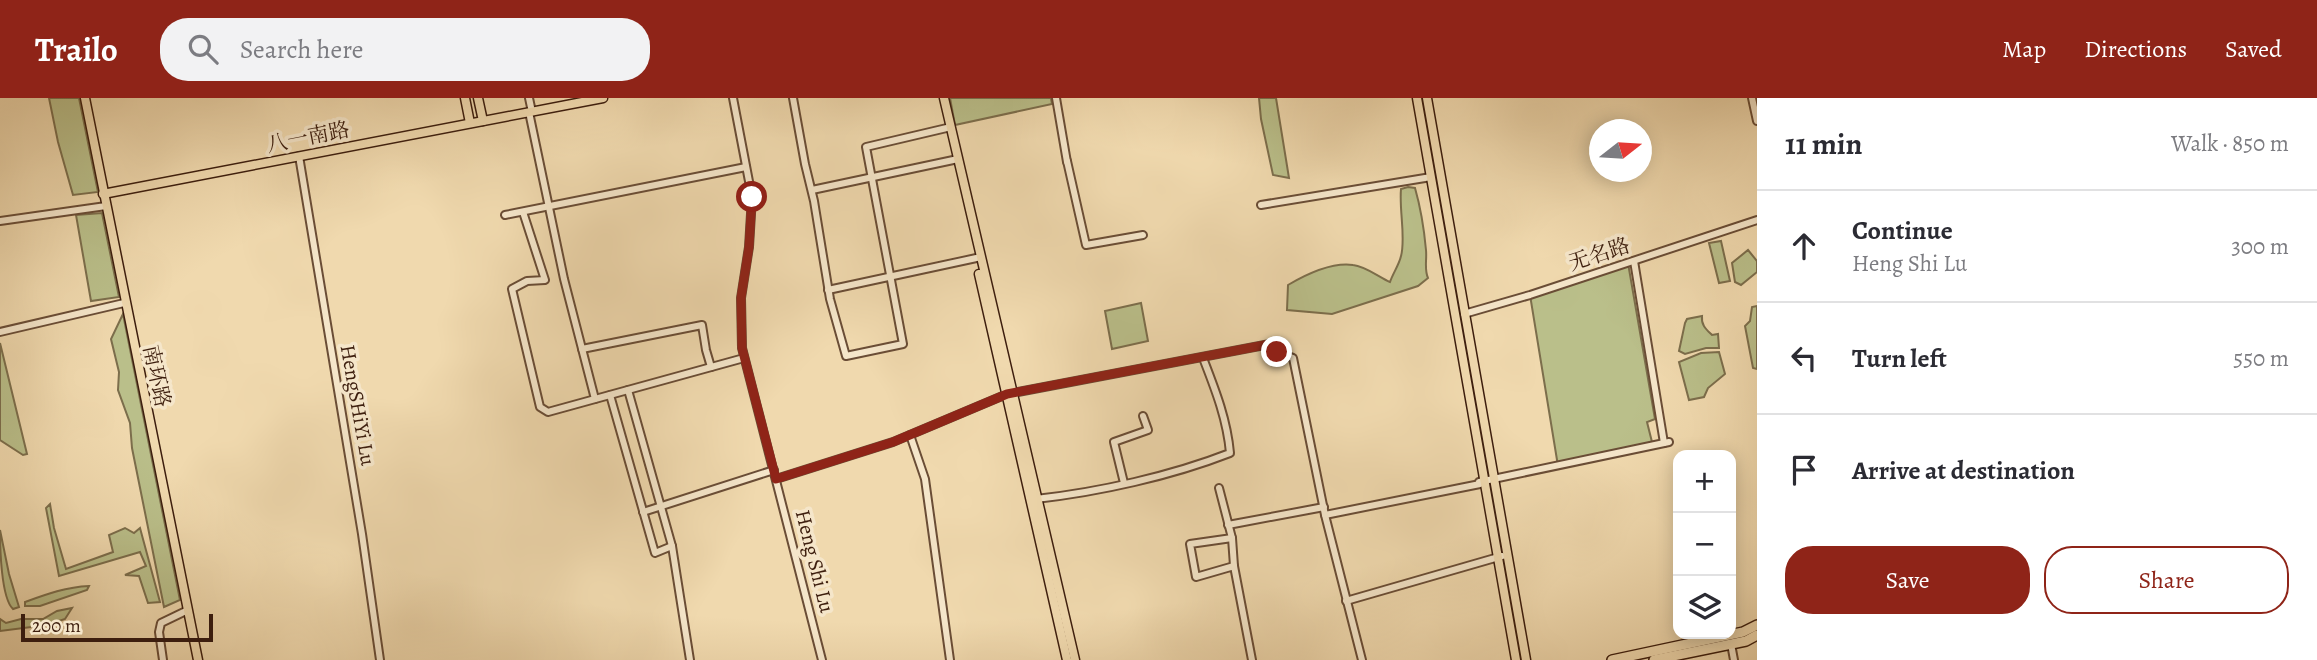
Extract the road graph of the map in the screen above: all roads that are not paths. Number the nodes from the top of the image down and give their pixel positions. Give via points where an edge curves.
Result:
1 (85, 98) edge
2 (464, 98) edge
3 (478, 98) edge
4 (529, 98) edge
5 (586, 98) edge
6 (603, 98) edge
7 (733, 98) edge
8 (793, 98) edge
9 (942, 98) edge
10 (1056, 98) edge
11 (1417, 98) edge
12 (1427, 98) edge
13 (1752, 98) edge
14 (531, 111) junction
15 (483, 119) junction
16 (1757, 121) edge
17 (470, 122) junction
18 (949, 128) junction
19 (299, 156) junction
20 (956, 159) junction
21 (746, 167) junction
22 (872, 177) junction
23 (1431, 177) junction
24 (812, 190) junction
25 (103, 192) junction
26 (1261, 205) dead end
27 (106, 206) junction
28 (548, 207) junction
29 (523, 212) junction
30 (505, 215) dead end
31 (1757, 220) edge
32 (0, 221) edge
33 (1143, 235) dead end
34 (979, 258) junction
35 (1634, 261) junction
36 (891, 276) junction
37 (828, 290) junction
38 (124, 303) junction
39 (1457, 316) junction
40 (0, 332) edge
41 (582, 349) junction
42 (744, 358) junction
43 (1203, 358) junction
44 (711, 367) junction
45 (628, 390) junction
46 (1010, 393) junction
47 (610, 395) junction
48 (595, 399) junction
49 (1143, 416) dead end
50 (910, 435) junction
51 (774, 470) junction
52 (776, 479) junction
53 (1494, 479) junction
54 (1481, 482) junction
55 (1124, 483) junction
56 (1219, 488) dead end
57 (1034, 499) junction
58 (661, 506) junction
59 (1324, 511) junction
60 (643, 512) junction
61 (1228, 525) junction
62 (1231, 538) junction
63 (672, 545) junction
64 (1507, 554) junction
65 (1498, 557) junction
66 (1234, 566) junction
67 (1346, 601) junction
68 (188, 610) junction
69 (1757, 625) edge
70 (1757, 635) edge
71 (1731, 644) junction
72 (163, 660) edge
73 (198, 660) edge
74 (380, 660) edge
75 (690, 660) edge
76 (822, 660) edge
77 (950, 660) edge
78 (1067, 660) edge
79 (1075, 660) edge
80 (1252, 660) edge
81 (1362, 660) edge
82 (1516, 660) edge
83 (1526, 660) edge
84 (1612, 660) edge
85 (1654, 660) edge
86 (1734, 660) edge

1 - 25 main road, 南环路
2 - 17 main road
3 - 15 main road
4 - 14 street
5 - 14 main road, 八一南路
6 - 14 main road, 八一南路
7 - 21 street, Heng Shi Lu
8 - 24 street
9 - 18 main road
10 - 33 street via 1086,245
11 - 23 main road
12 - 39 main road
13 - 16 street
14 - 15 main road, 八一南路
14 - 28 street
15 - 17 main road, 八一南路
17 - 19 main road, 八一南路
17 - 25 main road, 八一南路
18 - 20 main road
18 - 22 street via 866,147
19 - 25 main road, 八一南路
19 - 74 street, HengSHiYi Lu
20 - 22 street
20 - 34 main road
21 - 28 street
21 - 42 street, Heng Shi Lu via 752,197 741,298
22 - 24 street
22 - 36 street
23 - 26 street
23 - 39 main road
24 - 37 street
25 - 27 main road, 南环路
27 - 32 street
27 - 38 main road, 南环路
28 - 29 street
28 - 41 street
29 - 30 street
29 - 48 street via 545,280 527,281 512,289 540,407 548,412
31 - 35 street, 无名路
34 - 36 street
34 - 46 main road
35 - 39 street, 无名路
35 - 53 street via 1667,443
36 - 37 street
36 - 37 street via 904,344 891,347 846,356
38 - 40 street
38 - 68 main road, 南环路
39 - 53 main road
39 - 54 main road
41 - 44 street via 702,325
41 - 48 street
42 - 44 street
42 - 51 street, Heng Shi Lu
43 - 46 street
43 - 55 street via 1219,399 1230,453
43 - 59 street via 1270,344 1293,358
44 - 45 street
45 - 47 street
45 - 58 street
46 - 50 street
46 - 57 main road
47 - 48 street
47 - 60 street
49 - 55 street via 1148,430 1114,442
50 - 52 street
50 - 77 street via 925,479
51 - 52 street, Heng Shi Lu
51 - 58 street
52 - 76 street, Heng Shi Lu
53 - 54 street
53 - 64 main road
54 - 59 street
54 - 65 main road
55 - 57 street
56 - 61 street
57 - 78 main road
57 - 79 main road
58 - 60 street
58 - 63 street
59 - 61 street
59 - 67 street
60 - 63 street via 655,553
61 - 62 street
62 - 66 street
62 - 66 street via 1190,544 1196,577
63 - 75 street
64 - 65 street
64 - 83 main road
65 - 67 street
65 - 82 main road
66 - 80 street
67 - 81 street
68 - 72 street via 160,623
68 - 73 main road, 南环路
69 - 84 highway via 1744,632
70 - 71 highway
71 - 85 highway
71 - 86 street

